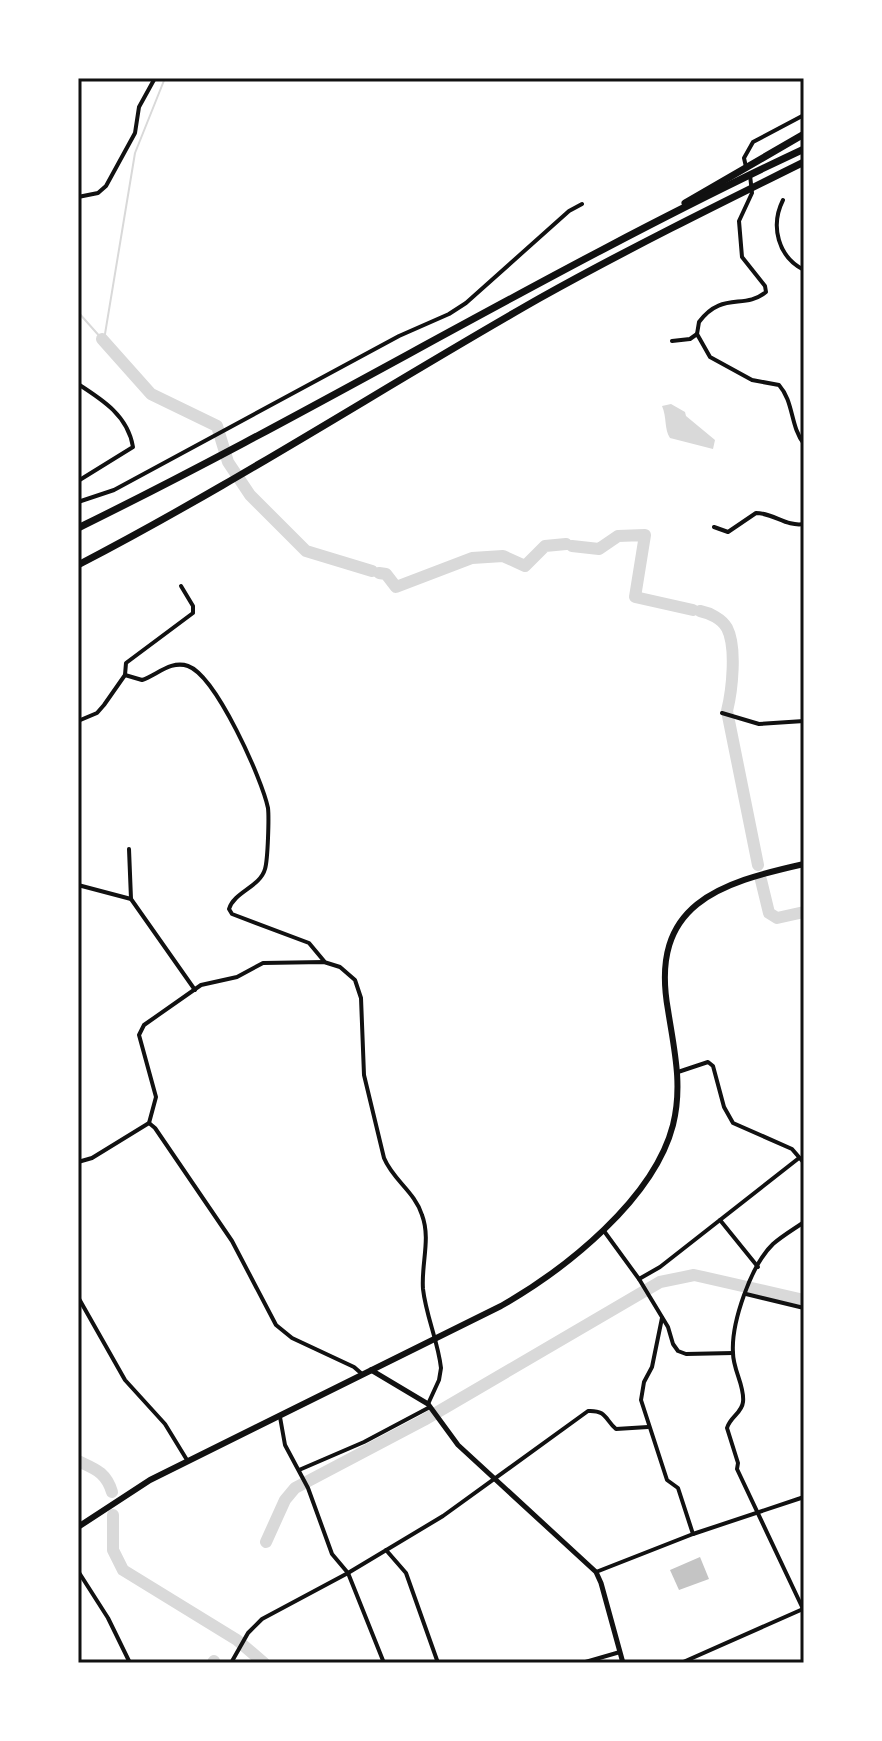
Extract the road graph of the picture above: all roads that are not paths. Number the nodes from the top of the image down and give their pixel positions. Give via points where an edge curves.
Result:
1 (155, 78) edge
2 (804, 115) edge
3 (804, 134) edge
4 (804, 149) edge
5 (804, 162) edge
6 (78, 197) edge
7 (783, 200) dead end
8 (582, 204) dead end
9 (680, 208) junction
10 (804, 270) edge
11 (697, 334) junction
12 (672, 341) dead end
13 (78, 384) edge
14 (804, 444) edge
15 (78, 481) edge
16 (78, 502) edge
17 (804, 524) edge
18 (714, 527) dead end
19 (78, 528) edge
20 (78, 565) edge
21 (181, 586) dead end
22 (125, 675) junction
23 (722, 713) dead end
24 (78, 721) edge
25 (804, 721) edge
26 (129, 849) dead end
27 (804, 864) edge
28 (78, 885) edge
29 (131, 899) junction
30 (324, 962) junction
31 (195, 990) junction
32 (678, 1072) junction
33 (149, 1123) junction
34 (799, 1158) junction
35 (78, 1162) edge
36 (804, 1163) edge
37 (720, 1220) junction
38 (804, 1222) edge
39 (602, 1230) junction
40 (758, 1267) junction
41 (640, 1282) junction
42 (746, 1292) junction
43 (78, 1297) edge
44 (804, 1308) edge
45 (662, 1318) junction
46 (435, 1338) junction
47 (733, 1353) junction
48 (371, 1370) junction
49 (362, 1374) junction
50 (430, 1407) junction
51 (280, 1414) junction
52 (648, 1427) junction
53 (187, 1460) junction
54 (300, 1472) junction
55 (495, 1479) junction
56 (804, 1497) edge
57 (757, 1512) junction
58 (78, 1527) edge
59 (693, 1534) junction
60 (386, 1550) junction
61 (78, 1571) edge
62 (596, 1572) junction
63 (348, 1573) junction
64 (804, 1610) edge
65 (620, 1652) junction
66 (130, 1663) edge
67 (231, 1663) edge
68 (384, 1663) edge
69 (438, 1663) edge
70 (582, 1663) edge
71 (623, 1663) edge
72 (681, 1663) edge

1 - 6 street via 139,107 135,133 106,186
2 - 11 street via 753,142 744,158 753,180 739,221 742,257 766,292 717,305 699,322
3 - 9 highway
4 - 9 highway
5 - 20 highway via 541,298 212,493
7 - 10 street via 777,213 778,240 791,263
8 - 16 street via 457,308 114,490
9 - 19 highway via 239,447
11 - 12 street
11 - 14 street via 710,357 752,380 782,387 794,430
13 - 15 street via 120,416 133,447
17 - 18 street via 756,513 728,532
21 - 22 street via 193,613 126,663
22 - 24 street via 97,713
22 - 30 street via 142,680 174,664 184,665 214,694 249,754 269,817 266,868 229,909 309,943
23 - 25 street via 759,724
26 - 29 street
27 - 32 main road via 712,892 683,920 664,972
28 - 29 street
29 - 31 street
30 - 31 street via 263,963
30 - 46 street via 355,980 363,1021 361,1057 384,1158 424,1218 423,1287
31 - 33 street via 139,1030 156,1097
32 - 34 street via 708,1062 733,1123 792,1149
32 - 39 main road via 674,1123 661,1159 635,1197
33 - 35 street
33 - 49 street via 232,1241 276,1325
34 - 36 street
34 - 37 street
37 - 40 street
37 - 41 street
38 - 40 street via 772,1245
39 - 41 street
39 - 46 main road via 530,1289
40 - 42 street
41 - 45 street
42 - 44 street
42 - 47 street
43 - 53 street via 125,1380 165,1424
45 - 47 street via 678,1351
45 - 52 street via 641,1400
46 - 48 main road
46 - 50 street via 441,1368
47 - 57 street via 743,1405 727,1428 737,1469
48 - 49 main road
48 - 50 street
49 - 51 main road
50 - 54 street
50 - 55 street via 458,1445
51 - 53 main road
51 - 54 street via 285,1445
52 - 55 street via 616,1429 608,1417 588,1411
52 - 59 street via 667,1480 678,1488
53 - 58 main road
54 - 63 street via 332,1554
55 - 60 street
55 - 62 street
56 - 57 street
57 - 59 street
57 - 64 street
59 - 62 street
60 - 63 street
60 - 69 street via 406,1573
61 - 66 street
62 - 65 street
63 - 67 street via 262,1619
63 - 68 street
64 - 72 street
65 - 70 street
65 - 71 street

